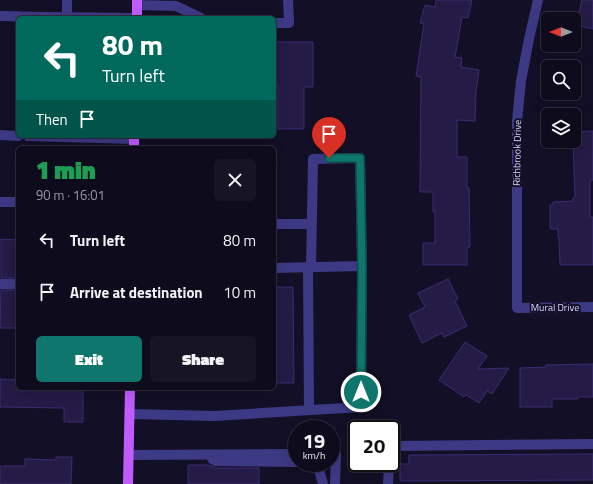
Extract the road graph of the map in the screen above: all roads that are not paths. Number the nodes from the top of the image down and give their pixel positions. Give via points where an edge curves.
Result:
1 (67, 0) edge
2 (288, 0) edge
3 (538, 0) edge
4 (137, 2) edge
5 (0, 16) edge
6 (16, 16) edge
7 (67, 16) edge
8 (137, 16) edge
9 (197, 16) edge
10 (276, 23) edge
11 (0, 135) edge
12 (16, 136) edge
13 (79, 138) edge
14 (134, 141) edge
15 (0, 202) edge
16 (16, 202) edge
17 (276, 224) edge
18 (311, 224) junction
19 (362, 266) junction
20 (276, 268) edge
21 (309, 268) junction
22 (0, 284) edge
23 (16, 284) edge
24 (593, 307) edge
25 (517, 308) joint
26 (130, 390) edge
27 (310, 410) junction
28 (130, 414) junction
29 (593, 444) edge
30 (400, 446) edge
31 (203, 454) junction
32 (288, 454) edge
33 (129, 455) junction
34 (288, 462) edge
35 (320, 472) edge
36 (335, 472) edge
37 (389, 472) edge
38 (128, 484) edge
39 (323, 484) edge
40 (335, 484) edge
41 (388, 484) edge

1 - 7 street
2 - 10 street via 289,23
3 - 25 street, Richbrook Drive via 522,74 517,121
4 - 8 main road
4 - 9 street via 176,6
5 - 6 street
11 - 12 street
13 - 14 street
15 - 16 street
17 - 18 street
18 - 19 street via 313,159 360,158
18 - 21 street
19 - 21 street
19 - 27 street via 361,407
20 - 21 street
21 - 27 street
22 - 23 street
24 - 25 street, Mural Drive
26 - 28 main road
27 - 28 street via 215,416
28 - 33 main road
29 - 30 street
31 - 32 street
31 - 33 street
31 - 34 street via 216,461
33 - 38 main road
35 - 39 street
36 - 40 street
37 - 41 street

